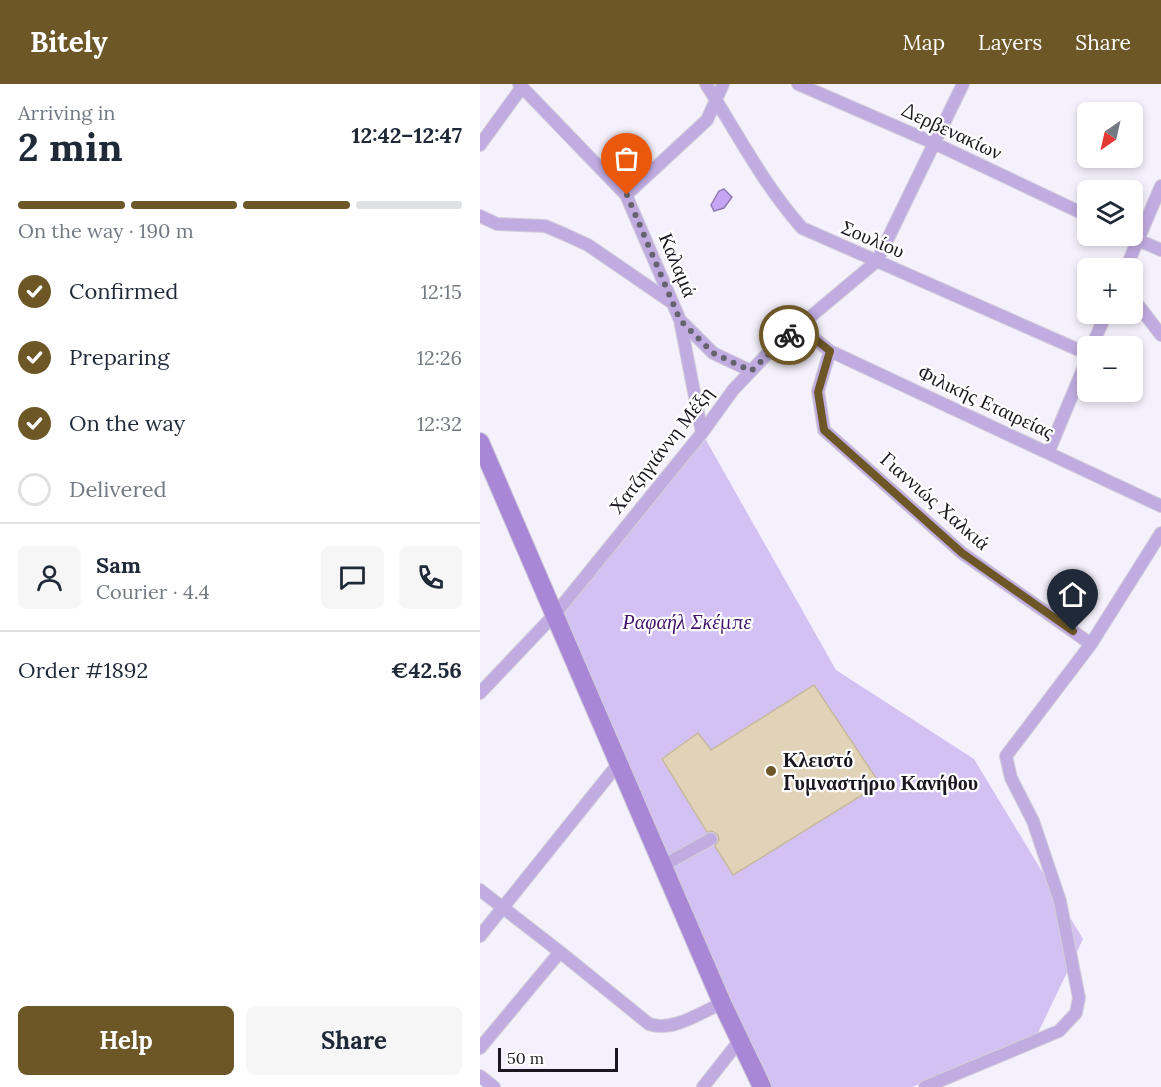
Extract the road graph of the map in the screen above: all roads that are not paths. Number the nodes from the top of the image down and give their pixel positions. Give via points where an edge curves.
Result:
1 (706, 84) edge
2 (723, 84) edge
3 (798, 84) edge
4 (963, 84) edge
5 (520, 86) edge
6 (716, 100) junction
7 (936, 144) junction
8 (480, 145) edge
9 (1161, 186) edge
10 (627, 195) junction
11 (1077, 211) edge
12 (480, 216) edge
13 (1143, 221) edge
14 (1143, 242) edge
15 (1161, 250) edge
16 (877, 261) junction
17 (672, 303) junction
18 (1143, 311) edge
19 (680, 320) junction
20 (800, 327) junction
21 (1161, 335) edge
22 (1077, 350) edge
23 (830, 351) junction
24 (751, 371) junction
25 (1077, 382) edge
26 (702, 433) junction
27 (482, 453) edge
28 (1048, 453) junction
29 (1161, 506) edge
30 (1161, 533) edge
31 (556, 613) junction
32 (1091, 644) junction
33 (480, 693) edge
34 (618, 764) junction
35 (711, 839) dead end
36 (664, 865) junction
37 (480, 890) edge
38 (503, 908) junction
39 (480, 936) edge
40 (560, 952) junction
41 (722, 1003) junction
42 (740, 1040) junction
43 (480, 1048) edge
44 (480, 1076) edge
45 (494, 1087) edge
46 (703, 1087) edge
47 (762, 1087) edge
48 (926, 1087) edge

1 - 6 street, Σουλίου
2 - 6 street
3 - 7 street, Δερβενακίων
4 - 7 street, Χατζηγιάννη Μέξη
5 - 8 street
5 - 10 street, Καλαμά
6 - 10 street via 707,120
6 - 16 street, Σουλίου via 743,148 802,228
7 - 11 street, Δερβενακίων
7 - 16 street, Χατζηγιάννη Μέξη
9 - 13 street
10 - 17 street, Καλαμά
12 - 17 street via 498,224 544,226 564,234
14 - 15 street
16 - 20 street, Χατζηγιάννη Μέξη
16 - 22 street, Σουλίου
17 - 19 street, Καλαμά
18 - 21 street
19 - 24 street via 713,353
19 - 26 street, Καλαμά
20 - 23 street, Φιλικής Εταιρείας
20 - 24 street, Χατζηγιάννη Μέξη
23 - 28 street, Φιλικής Εταιρείας
23 - 32 street, Γιαννιώς Χαλκιά via 818,392 824,430 962,553
24 - 26 street, Χατζηγιάννη Μέξη
25 - 28 street
26 - 31 street, Χατζηγιάννη Μέξη
27 - 31 street
28 - 29 street, Φιλικής Εταιρείας
30 - 32 street
31 - 33 street, Χατζηγιάννη Μέξη
31 - 34 street
32 - 48 street via 1006,756 1060,901 1079,998 1076,1013 1059,1031
34 - 36 street
34 - 38 street
35 - 36 street
36 - 41 street
37 - 38 street
38 - 39 street
38 - 40 street
40 - 41 street via 649,1024 669,1027
40 - 43 street
41 - 42 street
42 - 46 street
42 - 47 street
44 - 45 street

